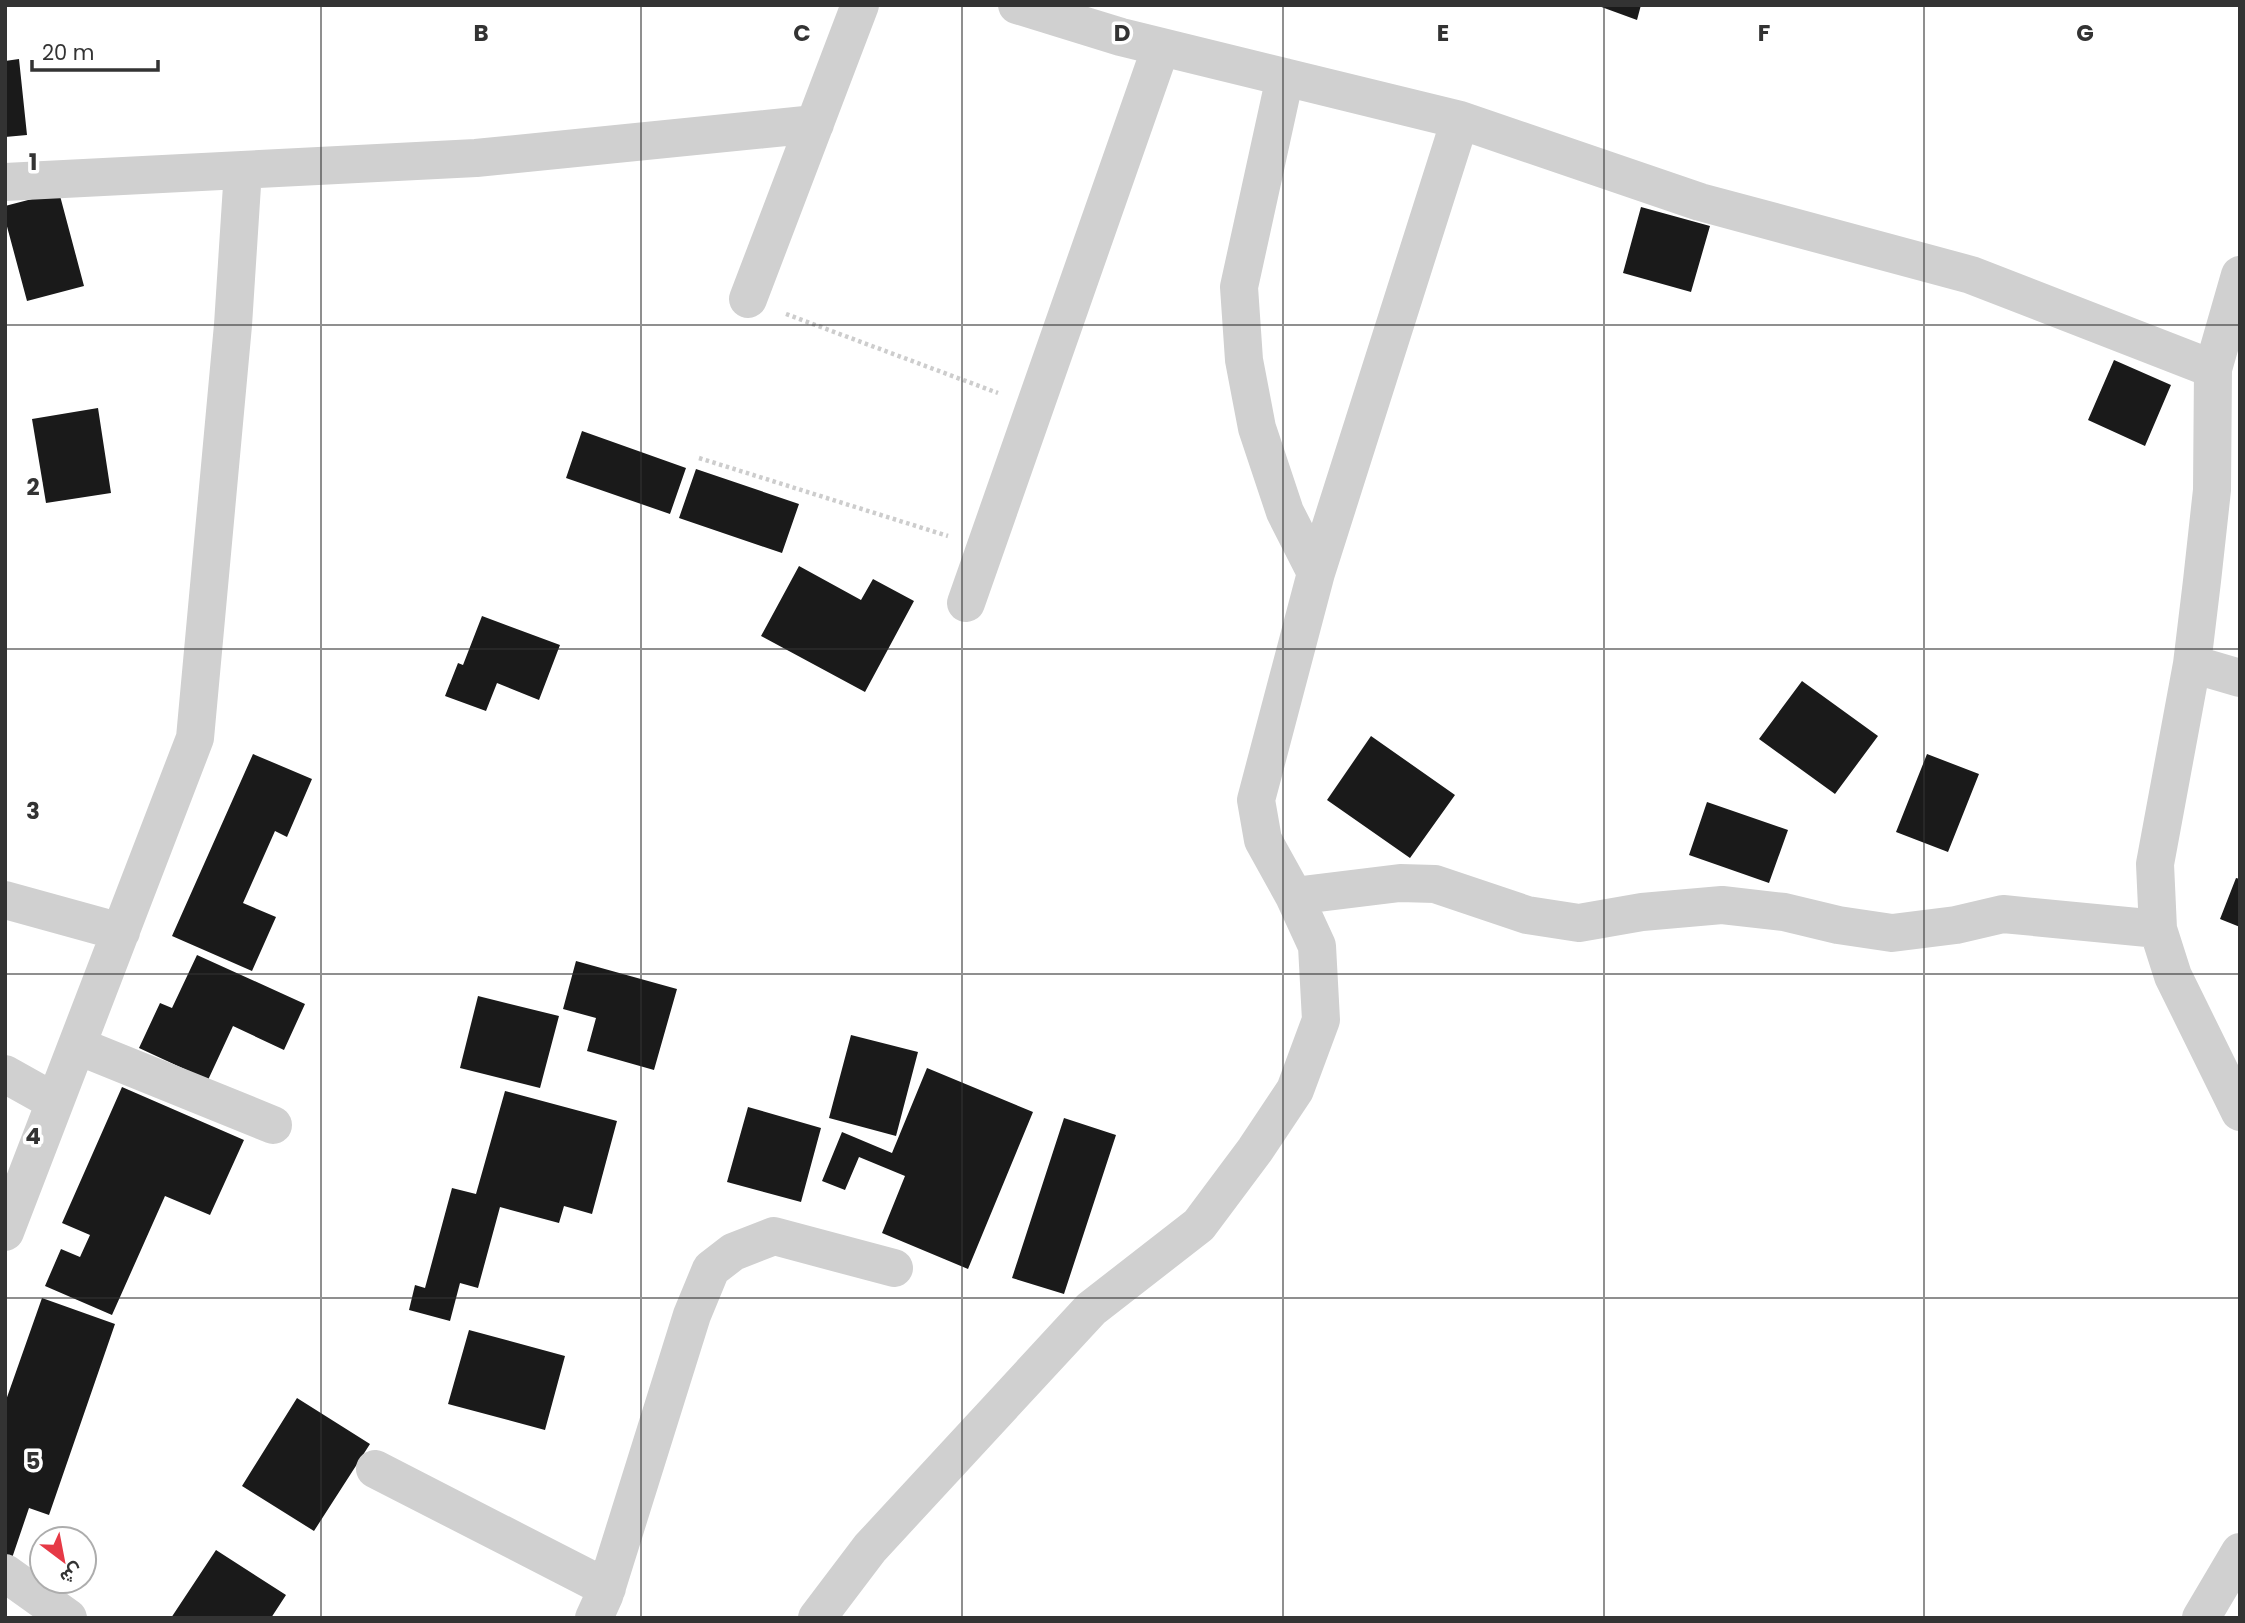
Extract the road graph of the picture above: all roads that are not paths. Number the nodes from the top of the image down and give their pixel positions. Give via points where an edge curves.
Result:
1 (860, 5) edge
2 (1017, 5) edge
3 (1161, 47) junction
4 (1285, 77) junction
5 (1460, 120) junction
6 (815, 124) junction
7 (243, 170) junction
8 (5, 182) edge
9 (2240, 275) edge
10 (748, 299) road end
11 (2213, 369) junction
12 (1315, 573) junction
13 (966, 603) dead end
14 (2192, 664) junction
15 (2240, 678) edge
16 (1294, 896) junction
17 (5, 900) edge
18 (2158, 929) junction
19 (121, 932) junction
20 (78, 1046) junction
21 (5, 1074) edge
22 (55, 1102) junction
23 (2240, 1112) edge
24 (273, 1125) dead end
25 (5, 1232) edge
26 (894, 1268) dead end
27 (375, 1469) dead end
28 (2240, 1552) edge
29 (5, 1573) edge
30 (600, 1603) edge
31 (68, 1618) edge
32 (817, 1618) edge
33 (2201, 1618) edge

1 - 6 street
2 - 3 street
3 - 4 street
3 - 13 street
4 - 5 street
4 - 12 street via 1238,287 1244,360 1257,428 1285,512
5 - 11 street via 1700,202 1971,275
5 - 12 street
6 - 7 street via 476,158
6 - 10 street
7 - 8 street
7 - 19 street via 195,738
9 - 11 street
11 - 14 street via 2212,489
12 - 16 street via 1256,800 1264,840
14 - 15 street
14 - 18 street via 2155,864
16 - 18 street via 1400,883 1435,884 1527,915 1579,923 1722,905 1892,933 2003,914
16 - 32 street via 1317,946 1321,1020 1295,1090 1199,1225 1091,1309 870,1548
17 - 19 street
18 - 23 street via 2173,976
19 - 20 street
20 - 22 street
20 - 24 street
21 - 22 street
22 - 25 street
26 - 30 street via 774,1236 733,1252 710,1269
27 - 30 street
28 - 33 street
29 - 31 street

